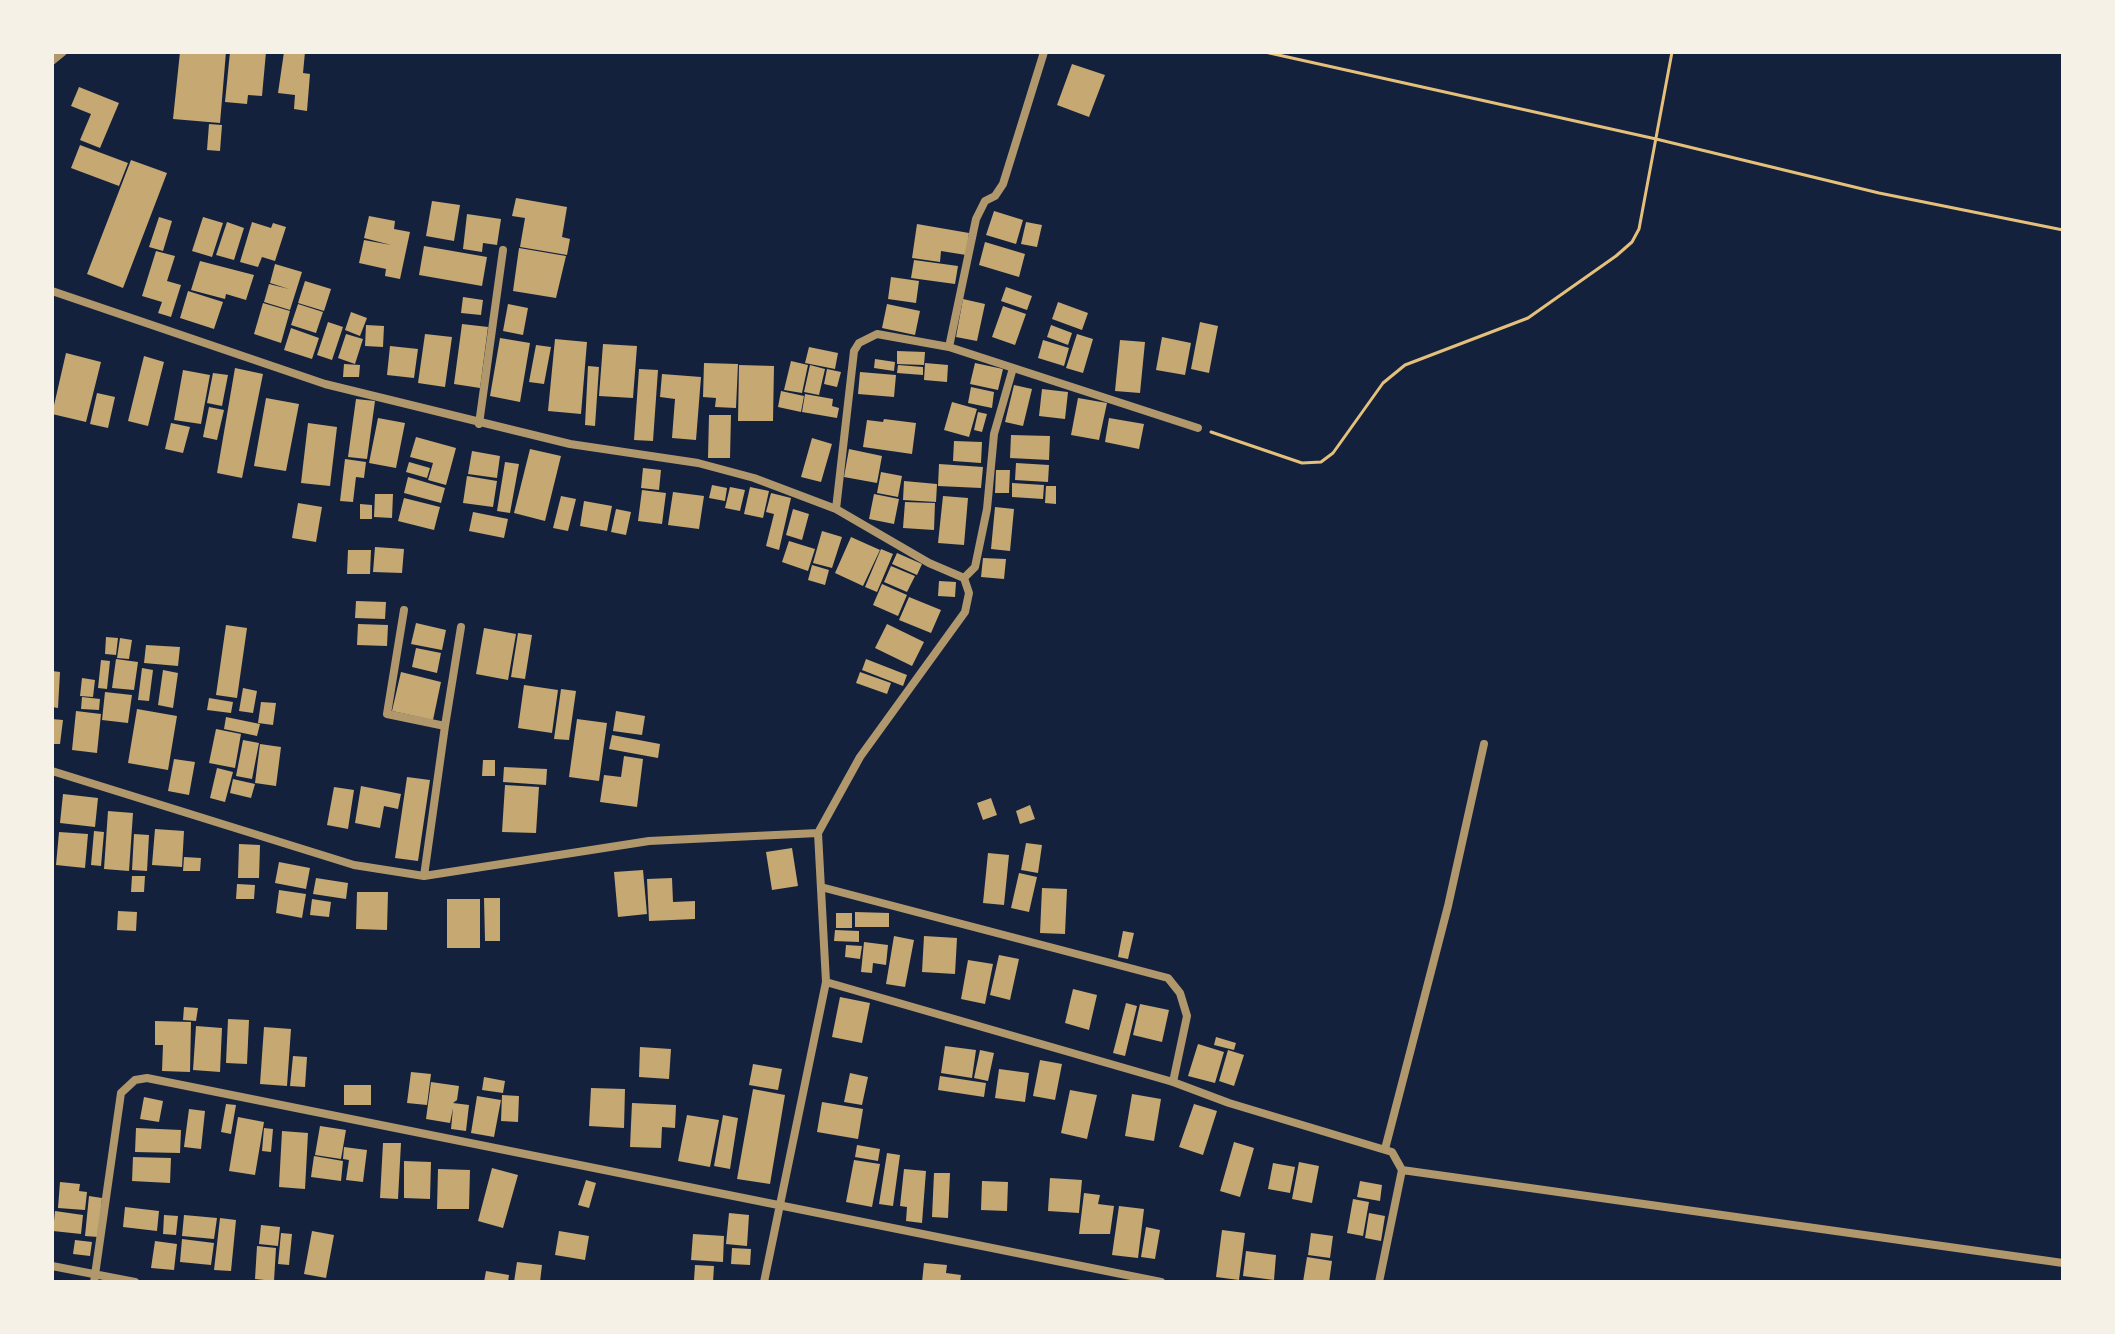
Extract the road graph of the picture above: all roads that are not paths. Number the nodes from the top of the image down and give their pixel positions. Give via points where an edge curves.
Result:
1 (63, 52) edge
2 (1044, 52) edge
3 (52, 61) edge
4 (503, 250) dead end
5 (52, 291) edge
6 (949, 347) junction
7 (1013, 368) junction
8 (479, 424) junction
9 (1198, 428) road end
10 (836, 509) junction
11 (964, 578) junction
12 (404, 610) dead end
13 (461, 627) dead end
14 (445, 726) junction
15 (1484, 744) dead end
16 (52, 771) edge
17 (818, 833) junction
18 (424, 876) junction
19 (821, 887) junction
20 (826, 982) junction
21 (1173, 1082) junction
22 (1385, 1149) junction
23 (1402, 1170) junction
24 (779, 1206) junction
25 (2063, 1263) edge
26 (52, 1266) edge
27 (95, 1278) edge
28 (135, 1282) edge
29 (764, 1282) edge
30 (1161, 1282) edge
31 (1379, 1282) edge

1 - 3 street
2 - 6 street via 1003,184 976,219
4 - 8 street
5 - 8 street via 325,384
6 - 7 street
6 - 10 street via 877,334 859,343 852,363
7 - 9 street
7 - 11 street via 994,434 975,567
8 - 10 street via 698,463
10 - 11 street
11 - 17 street via 969,593 965,612 860,757
12 - 14 street via 387,714
13 - 14 street
14 - 18 street
15 - 22 street
16 - 18 street via 354,865
17 - 18 street via 649,841
17 - 19 street
19 - 20 street
19 - 21 street via 1168,978 1180,993 1187,1016
20 - 21 street
20 - 24 street
21 - 22 street
22 - 23 street
23 - 25 street
23 - 31 street
24 - 27 street via 147,1078 126,1085 121,1093
24 - 29 street
24 - 30 street
26 - 27 street
27 - 28 street

